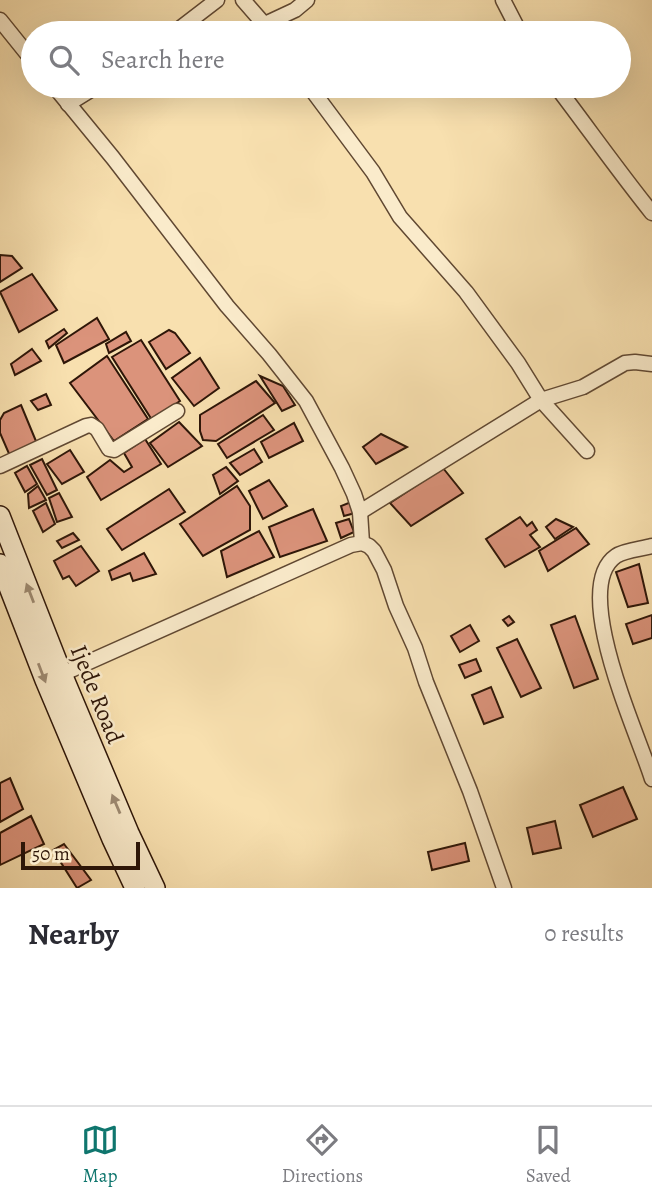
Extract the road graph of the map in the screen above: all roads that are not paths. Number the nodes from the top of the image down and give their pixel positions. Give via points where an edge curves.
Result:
1 (216, 0) edge
2 (243, 0) edge
3 (307, 0) edge
4 (503, 0) edge
5 (0, 20) edge
6 (189, 21) edge
7 (261, 21) edge
8 (279, 21) edge
9 (514, 21) edge
10 (21, 46) edge
11 (63, 98) edge
12 (78, 98) edge
13 (318, 98) edge
14 (565, 98) edge
15 (68, 104) junction
16 (652, 213) edge
17 (652, 365) edge
18 (541, 400) junction
19 (177, 411) dead end
20 (587, 452) dead end
21 (0, 466) edge
22 (360, 512) junction
23 (0, 516) edge
24 (362, 543) junction
25 (652, 546) edge
26 (0, 564) edge
27 (62, 674) junction
28 (651, 769) edge
29 (135, 888) edge
30 (155, 888) edge
31 (504, 888) edge

1 - 6 street
2 - 7 street
3 - 8 street
4 - 9 street
5 - 10 street
11 - 15 street
12 - 15 street
13 - 18 street via 400,217 466,292
14 - 16 street
15 - 22 street via 306,401
17 - 18 street via 625,363 583,387
18 - 20 street
18 - 22 street
19 - 21 street via 114,450 92,425
22 - 24 street
27 -> 23 main road, Ijede Road
24 - 27 street
24 - 31 street via 374,551 384,570
25 - 28 street via 617,555 601,578 600,597 621,696
26 -> 29 main road, Ijede Road
30 -> 27 main road, Ijede Road

